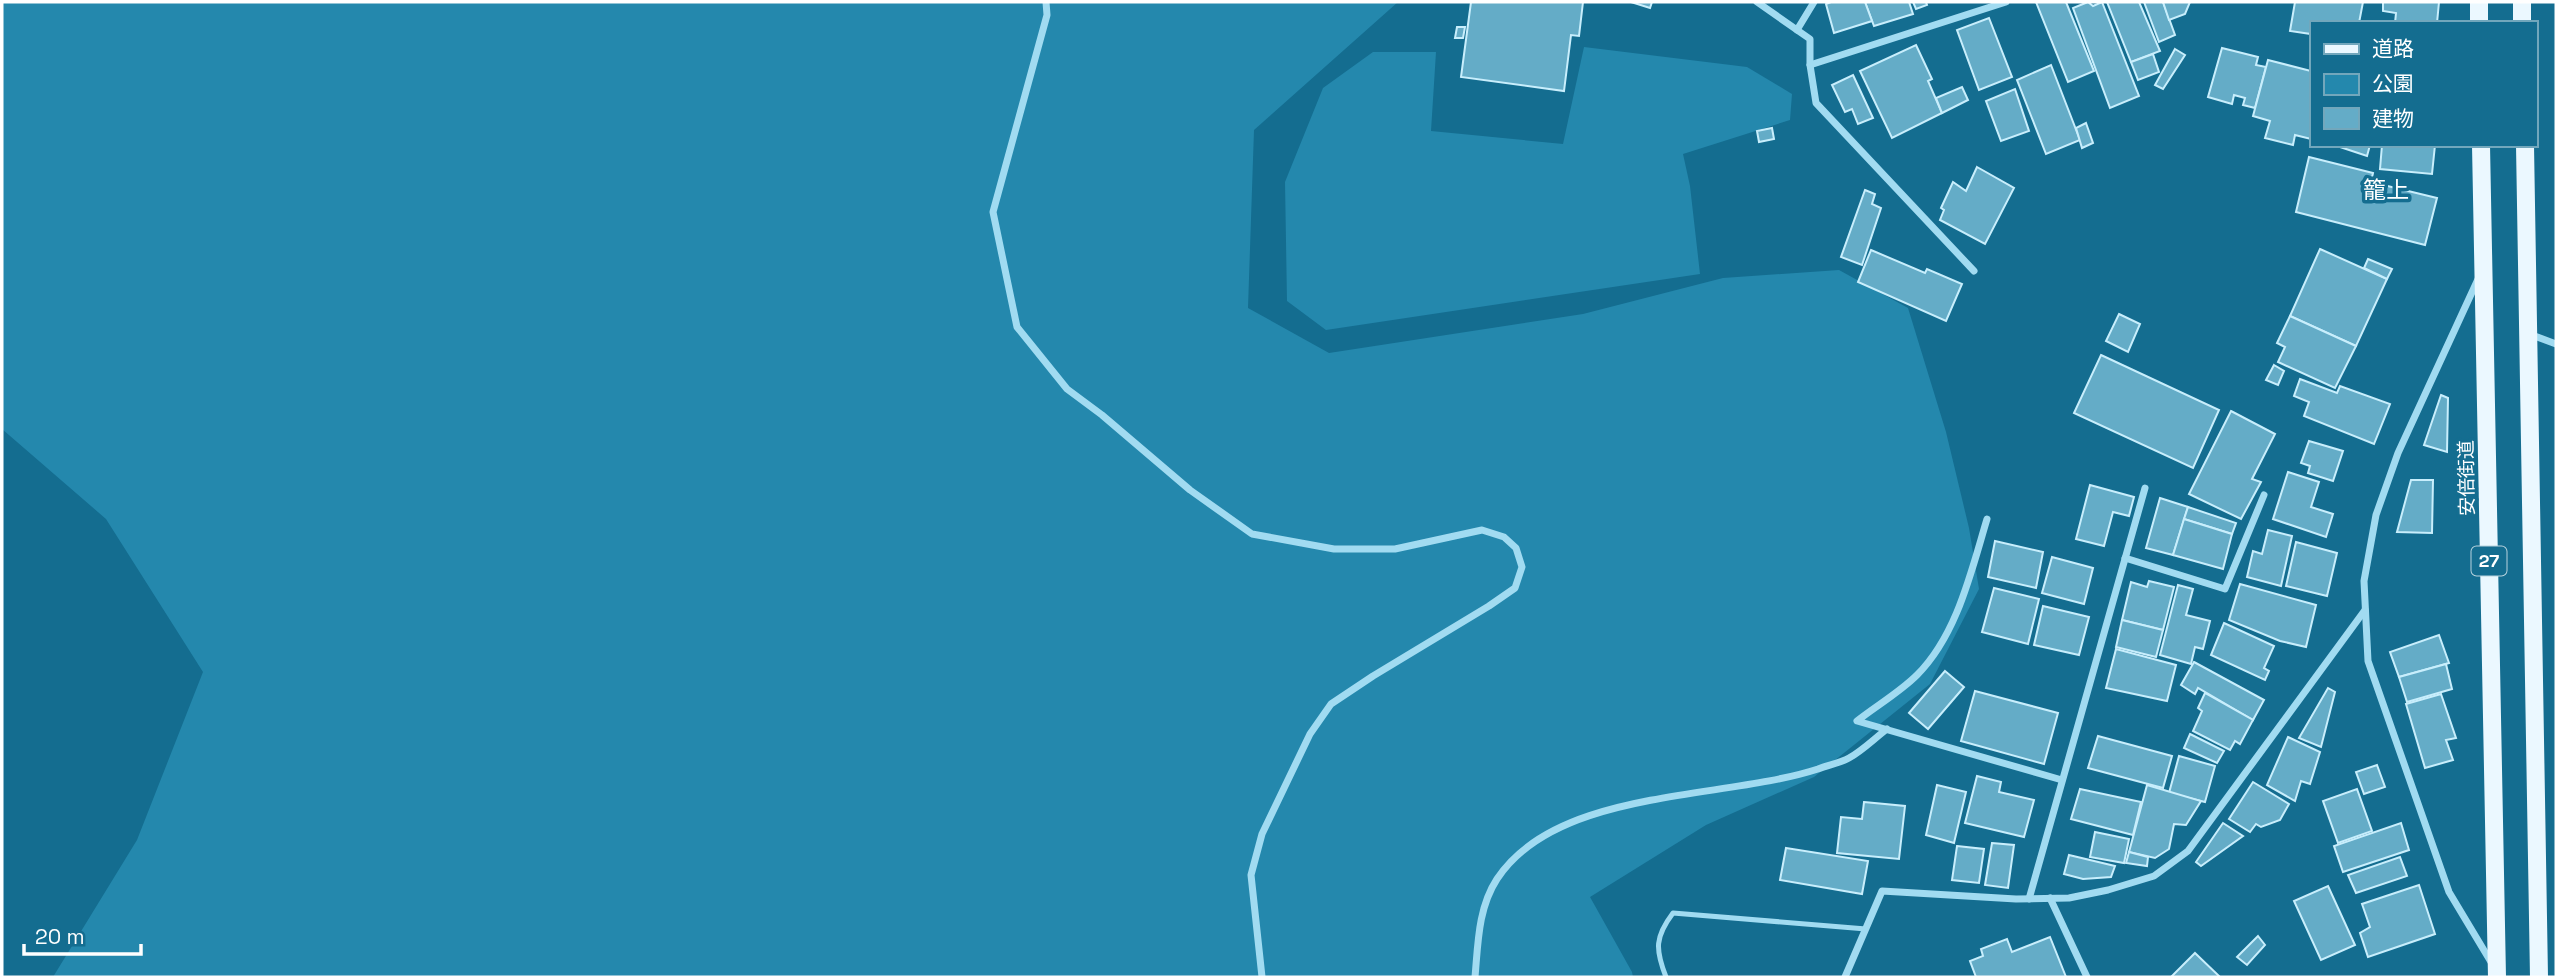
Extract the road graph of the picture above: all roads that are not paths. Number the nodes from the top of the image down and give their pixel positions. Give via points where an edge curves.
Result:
1 (1046, 2) edge
2 (1757, 2) edge
3 (1814, 2) edge
4 (2006, 2) edge
5 (2479, 2) edge
6 (2522, 2) edge
7 (2479, 21) edge
8 (2522, 21) edge
9 (1797, 30) junction
10 (1810, 65) junction
11 (2481, 147) edge
12 (2525, 147) edge
13 (2483, 269) junction
14 (1974, 271) dead end
15 (2528, 334) junction
16 (2556, 344) edge
17 (2144, 488) dead end
18 (2264, 495) dead end
19 (1987, 519) dead end
20 (2125, 558) junction
21 (2365, 610) junction
22 (1887, 729) junction
23 (2062, 780) junction
24 (2050, 898) junction
25 (2029, 899) junction
26 (1866, 929) junction
27 (2497, 975) edge
28 (1262, 977) edge
29 (1475, 977) edge
30 (1667, 977) edge
31 (1845, 977) edge
32 (2087, 977) edge
33 (2539, 977) edge

1 - 28 street via 1047,15 993,212 1017,327 1067,389 1190,490 1252,534 1334,549 1395,549 1482,530 1504,537 1516,548 1522,567 1515,588 1331,704 1310,734 1262,835 1251,876
2 - 9 street
3 - 9 street
4 - 10 street
5 - 7 main road
6 - 8 main road
9 - 10 street via 1810,39
10 - 14 street via 1816,103
11 - 13 main road, 安倍街道 / 27
12 - 15 main road, 27
13 - 21 street via 2398,453 2376,515 2364,581
13 - 27 main road, 安倍街道 / 27
15 - 16 street
15 - 33 main road, 27
17 - 20 street
18 - 20 street via 2225,589
19 - 22 street via 1965,591 1938,647 1917,675 1857,720
20 - 23 street
21 - 24 street via 2188,850 2154,876 2108,890
21 - 27 street via 2368,661 2449,892
22 - 23 street
22 - 29 street via 1848,758 1797,776 1611,809 1533,842 1497,879 1484,905
23 - 25 street
24 - 25 street
24 - 32 street
25 - 26 street via 1882,891
26 - 30 lane via 1673,913 1660,931 1659,958
26 - 31 street

